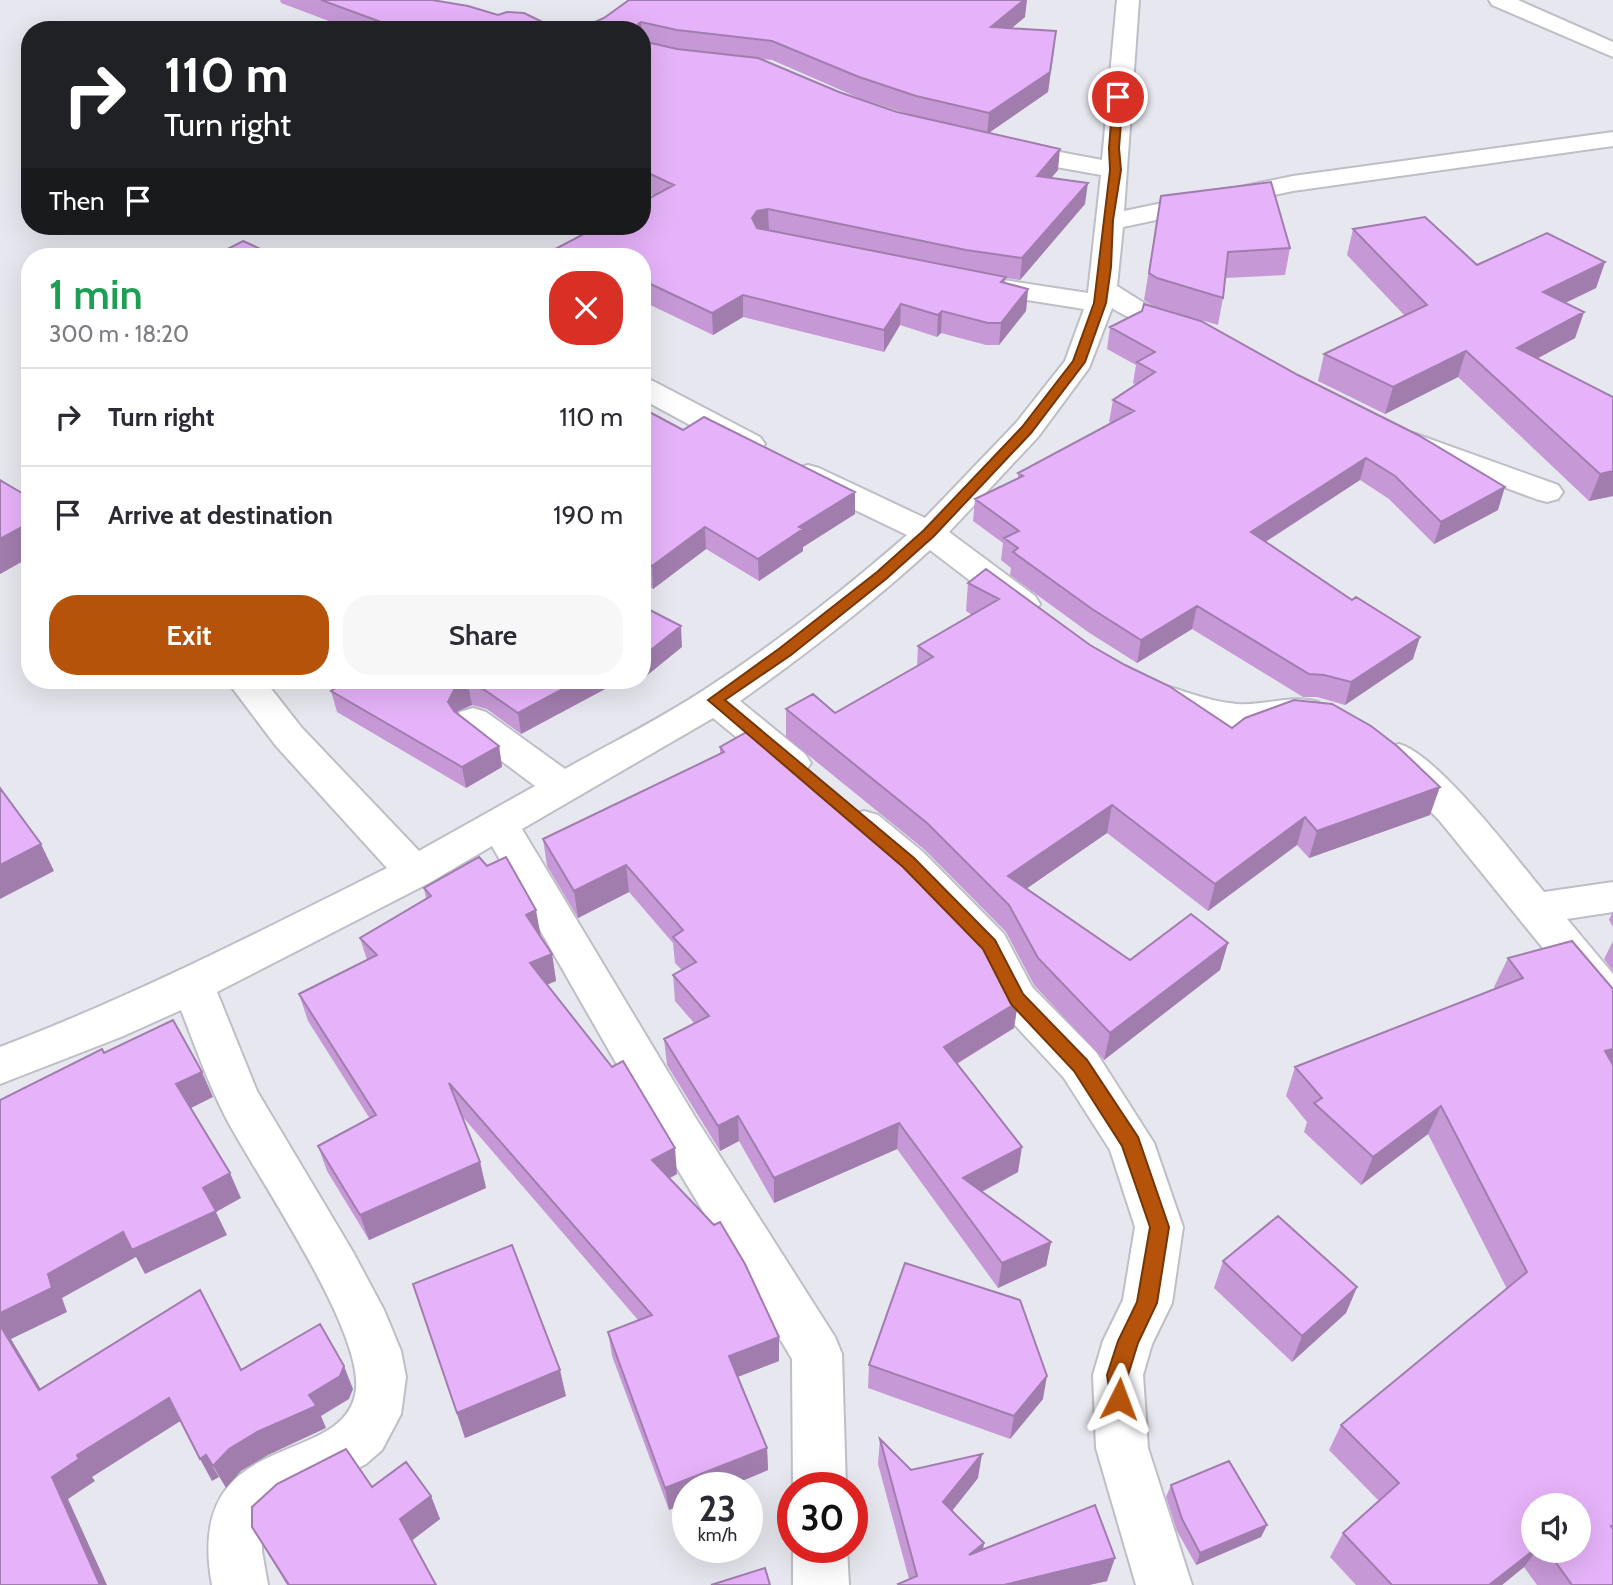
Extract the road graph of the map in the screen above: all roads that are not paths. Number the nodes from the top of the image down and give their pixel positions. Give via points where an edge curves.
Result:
1 (1128, 0) edge
2 (1500, 0) edge
3 (1613, 50) edge
4 (1613, 139) edge
5 (988, 146) edge
6 (1115, 170) junction
7 (1108, 220) junction
8 (953, 279) edge
9 (1101, 296) junction
10 (1220, 341) edge
11 (651, 392) edge
12 (1390, 431) edge
13 (1547, 492) dead end
14 (929, 533) junction
15 (1045, 621) edge
16 (1129, 680) edge
17 (251, 689) edge
18 (715, 700) junction
19 (1336, 719) edge
20 (473, 722) edge
21 (1369, 738) edge
22 (565, 788) junction
23 (499, 825) junction
24 (415, 872) junction
25 (1613, 897) edge
26 (1533, 909) junction
27 (193, 985) junction
28 (1613, 1004) edge
29 (0, 1066) edge
30 (819, 1472) edge
31 (820, 1563) edge
32 (240, 1585) edge
33 (821, 1585) edge
34 (1164, 1585) edge

1 - 6 street
2 - 3 street
4 - 7 street via 1254,190 1172,211
5 - 6 street
6 - 7 street
7 - 9 street
8 - 9 street
9 - 10 street
9 - 14 street via 1088,342 1061,387 1027,430
11 - 14 street via 852,498
12 - 13 street
14 - 15 street
14 - 18 street via 785,651
16 - 19 street via 1166,700 1203,712 1240,717 1304,711
17 - 24 street via 289,737
18 - 22 street
18 - 34 street via 909,863 989,945 1017,999 1080,1065 1131,1143 1159,1227 1147,1303 1118,1375 1122,1448
20 - 22 street
21 - 26 street via 1401,758 1453,810
22 - 23 street
23 - 24 street
23 - 30 street via 817,1354
24 - 27 street
25 - 26 street
26 - 28 street
27 - 29 street
27 - 32 street via 241,1102 320,1236 380,1362 375,1419 364,1434 349,1447 263,1488 238,1516 235,1537
31 - 33 street

